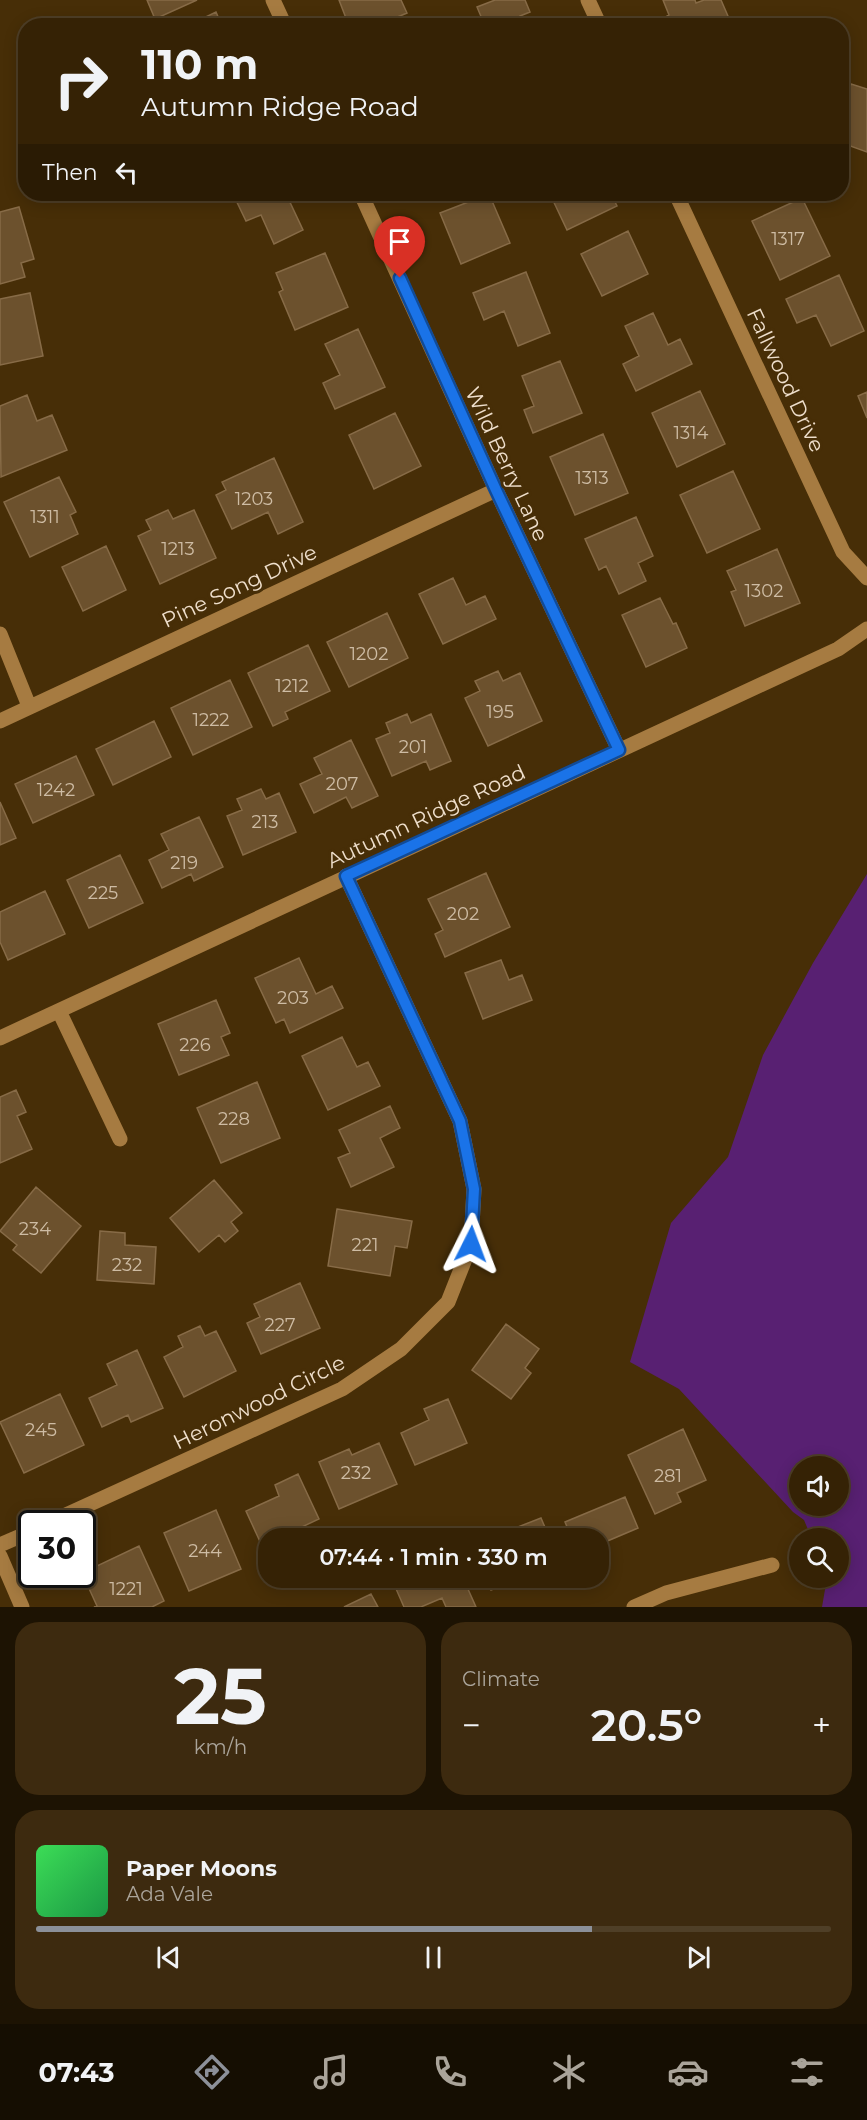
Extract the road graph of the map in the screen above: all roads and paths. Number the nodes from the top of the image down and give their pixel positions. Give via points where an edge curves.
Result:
1 (273, 0) edge
2 (588, 0) edge
3 (281, 18) edge
4 (596, 18) edge
5 (364, 201) edge
6 (679, 201) edge
7 (496, 490) junction
8 (867, 578) edge
9 (867, 629) edge
10 (0, 634) edge
11 (29, 705) junction
12 (0, 721) edge
13 (619, 750) junction
14 (346, 876) junction
15 (59, 1011) junction
16 (0, 1038) edge
17 (120, 1138) dead end
18 (77, 1510) edge
19 (18, 1537) edge
20 (0, 1545) edge
21 (0, 1556) edge
22 (772, 1565) dead end
23 (22, 1607) edge
24 (634, 1607) edge

1 - 3 street
2 - 4 street
5 - 7 street, Wild Berry Lane
6 - 8 street, Fallwood Drive via 843,552
7 - 11 street, Pine Song Drive
7 - 13 street, Wild Berry Lane
9 - 13 street, Autumn Ridge Road via 838,649
10 - 11 street
11 - 12 street, Pine Song Drive
13 - 14 street, Autumn Ridge Road
14 - 15 street, Autumn Ridge Road
14 - 18 street, Heronwood Circle via 460,1121 474,1189 472,1233 448,1302 401,1349 342,1389
15 - 16 street, Autumn Ridge Road
15 - 17 street
19 - 20 street
21 - 23 street
22 - 24 street via 666,1593

